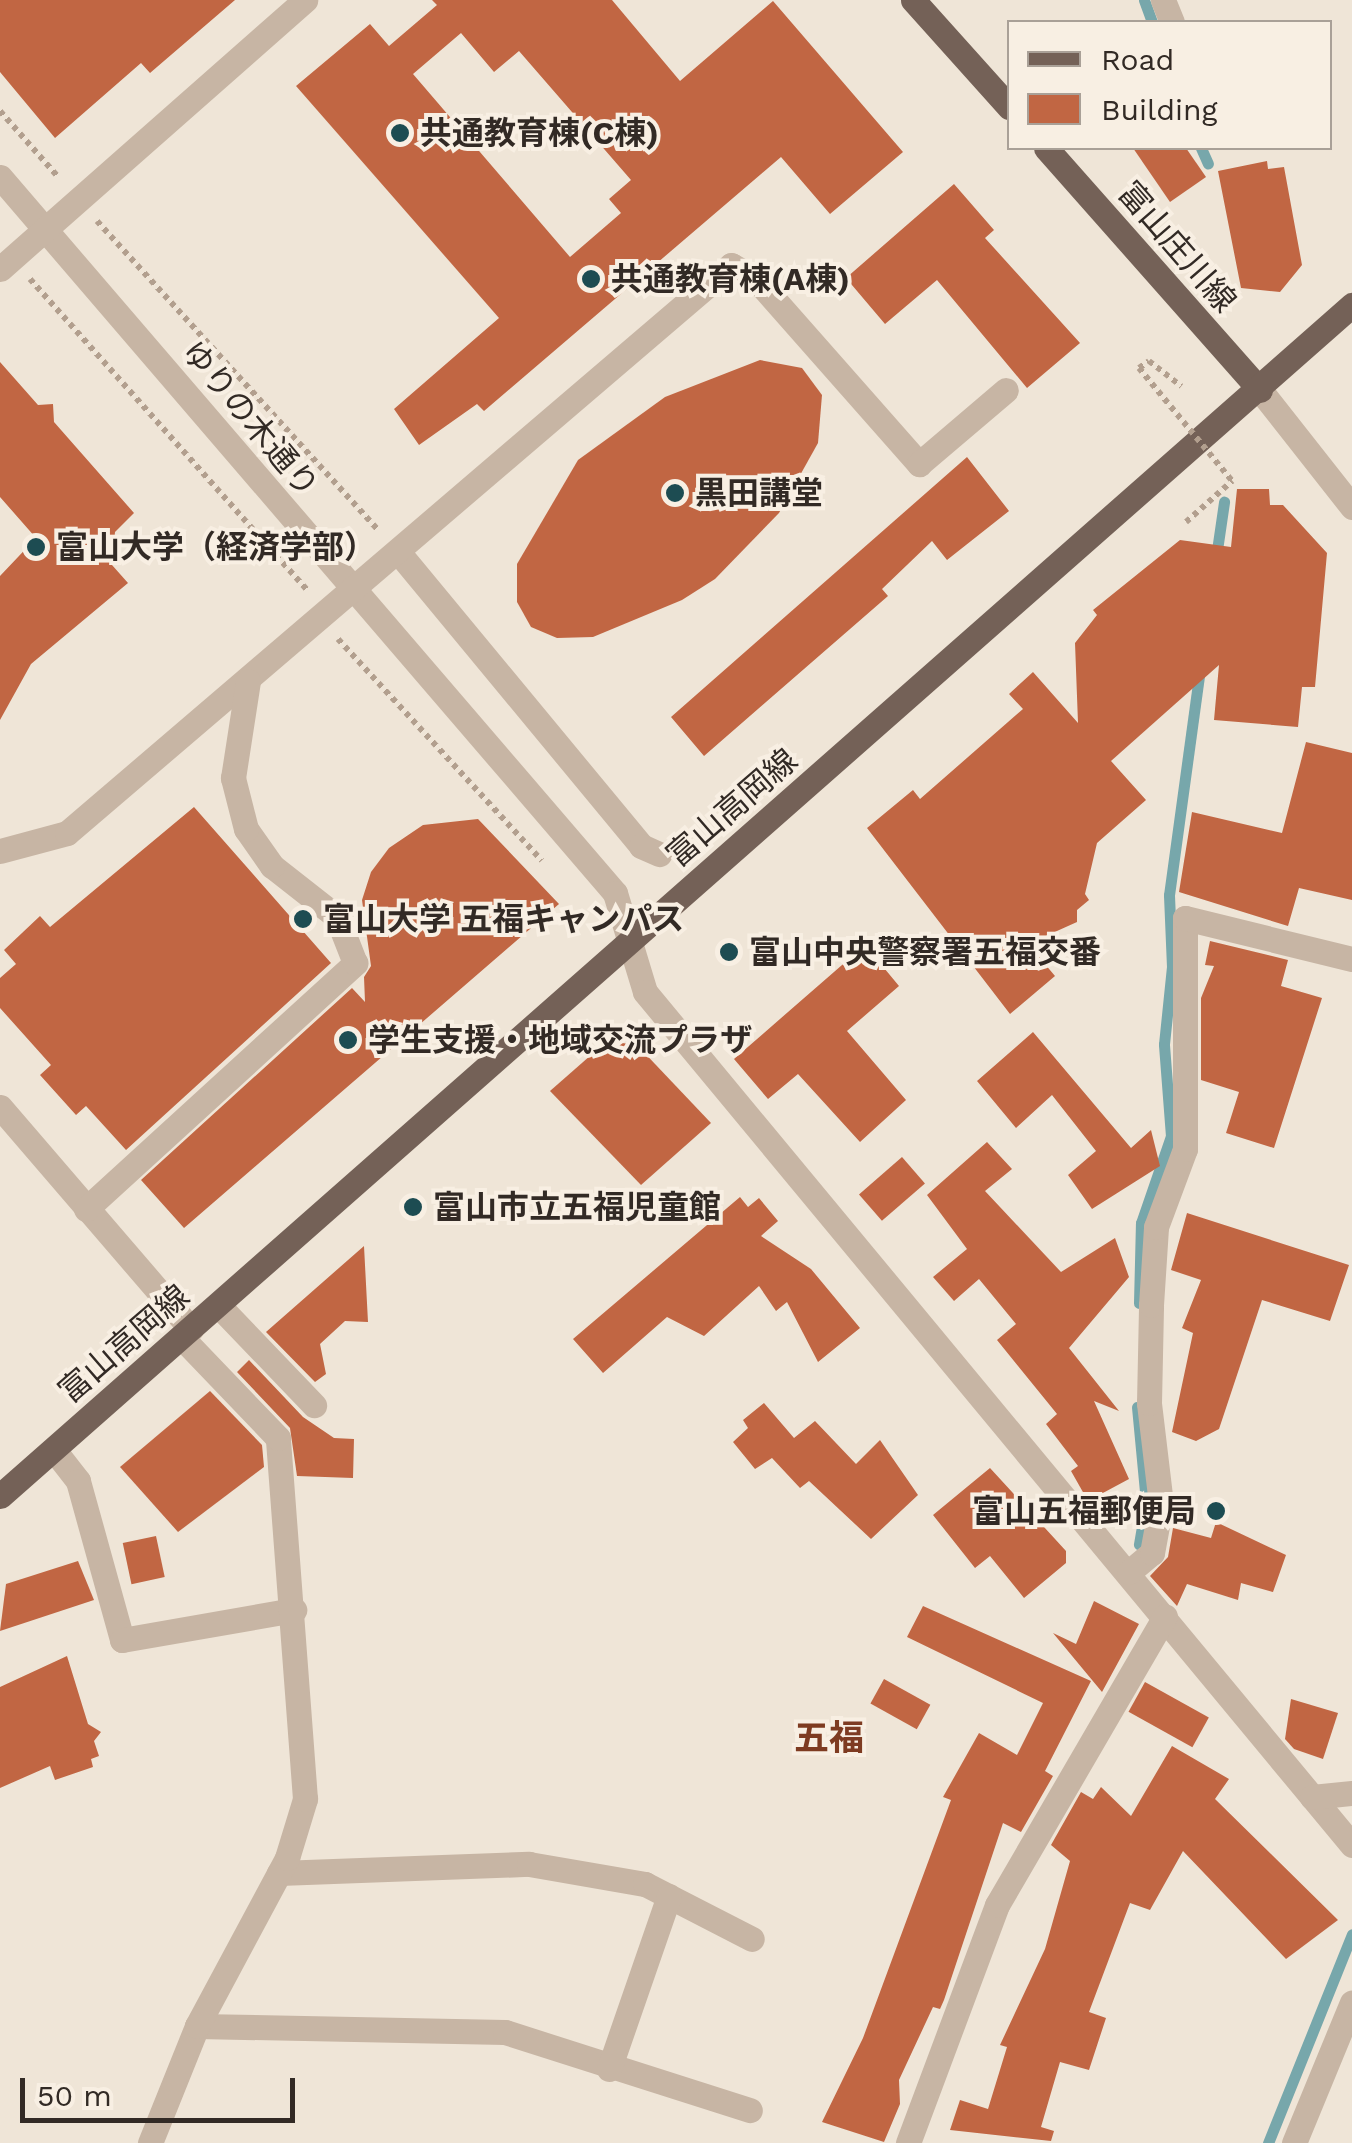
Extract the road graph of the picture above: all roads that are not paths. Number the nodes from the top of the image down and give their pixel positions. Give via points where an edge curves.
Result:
1 (305, 0) edge
2 (913, 0) edge
3 (1007, 104) edge
4 (1048, 150) edge
5 (0, 176) edge
6 (46, 230) junction
7 (6, 264) edge
8 (1352, 305) edge
9 (1006, 390) dead end
10 (1260, 390) junction
11 (1352, 507) edge
12 (398, 552) junction
13 (354, 591) junction
14 (248, 681) junction
15 (0, 851) edge
16 (659, 854) dead end
17 (630, 941) junction
18 (1352, 960) edge
19 (0, 1107) edge
20 (86, 1208) junction
21 (218, 1305) junction
22 (186, 1333) junction
23 (314, 1405) dead end
24 (54, 1450) junction
25 (10, 1488) edge
26 (1129, 1572) junction
27 (294, 1610) junction
28 (1165, 1616) junction
29 (1352, 1794) edge
30 (1312, 1797) junction
31 (1352, 1845) edge
32 (278, 1873) junction
33 (669, 1896) junction
34 (752, 1938) dead end
35 (1352, 2002) edge
36 (197, 2026) junction
37 (609, 2069) junction
38 (750, 2110) dead end
39 (150, 2143) edge
40 (908, 2143) edge
41 (1294, 2143) edge

1 - 6 street
2 - 3 main road
4 - 10 main road, 富山庄川線
5 - 6 street, ゆりの木通り
6 - 7 street
6 - 13 street, ゆりの木通り
8 - 10 main road, 富山高岡線
9 - 12 street via 919,464 756,278 730,264
10 - 11 street
10 - 17 main road, 富山高岡線
12 - 13 street
12 - 16 street via 641,846
13 - 14 street
13 - 17 street, ゆりの木通り via 615,893
14 - 15 street via 67,833
14 - 20 street via 233,778 246,829 272,866 337,917 355,963
17 - 21 main road, 富山高岡線
17 - 26 street, ゆりの木通り via 645,992
18 - 26 street via 1186,918 1185,1149 1156,1228 1150,1305 1148,1404 1160,1504 1152,1553
19 - 20 street
20 - 22 street
21 - 22 main road, 富山高岡線
21 - 23 street
22 - 24 main road, 富山高岡線
22 - 27 street via 278,1438
24 - 25 main road, 富山高岡線
24 - 27 street via 78,1481 122,1640
26 - 28 street, ゆりの木通り
27 - 32 street via 306,1799
28 - 30 street, ゆりの木通り
28 - 40 street via 998,1905
29 - 30 street
30 - 31 street, ゆりの木通り
32 - 33 street via 529,1864 645,1884
32 - 36 street
33 - 34 street
33 - 37 street
35 - 41 street
36 - 37 street via 505,2032
36 - 39 street
37 - 38 street

